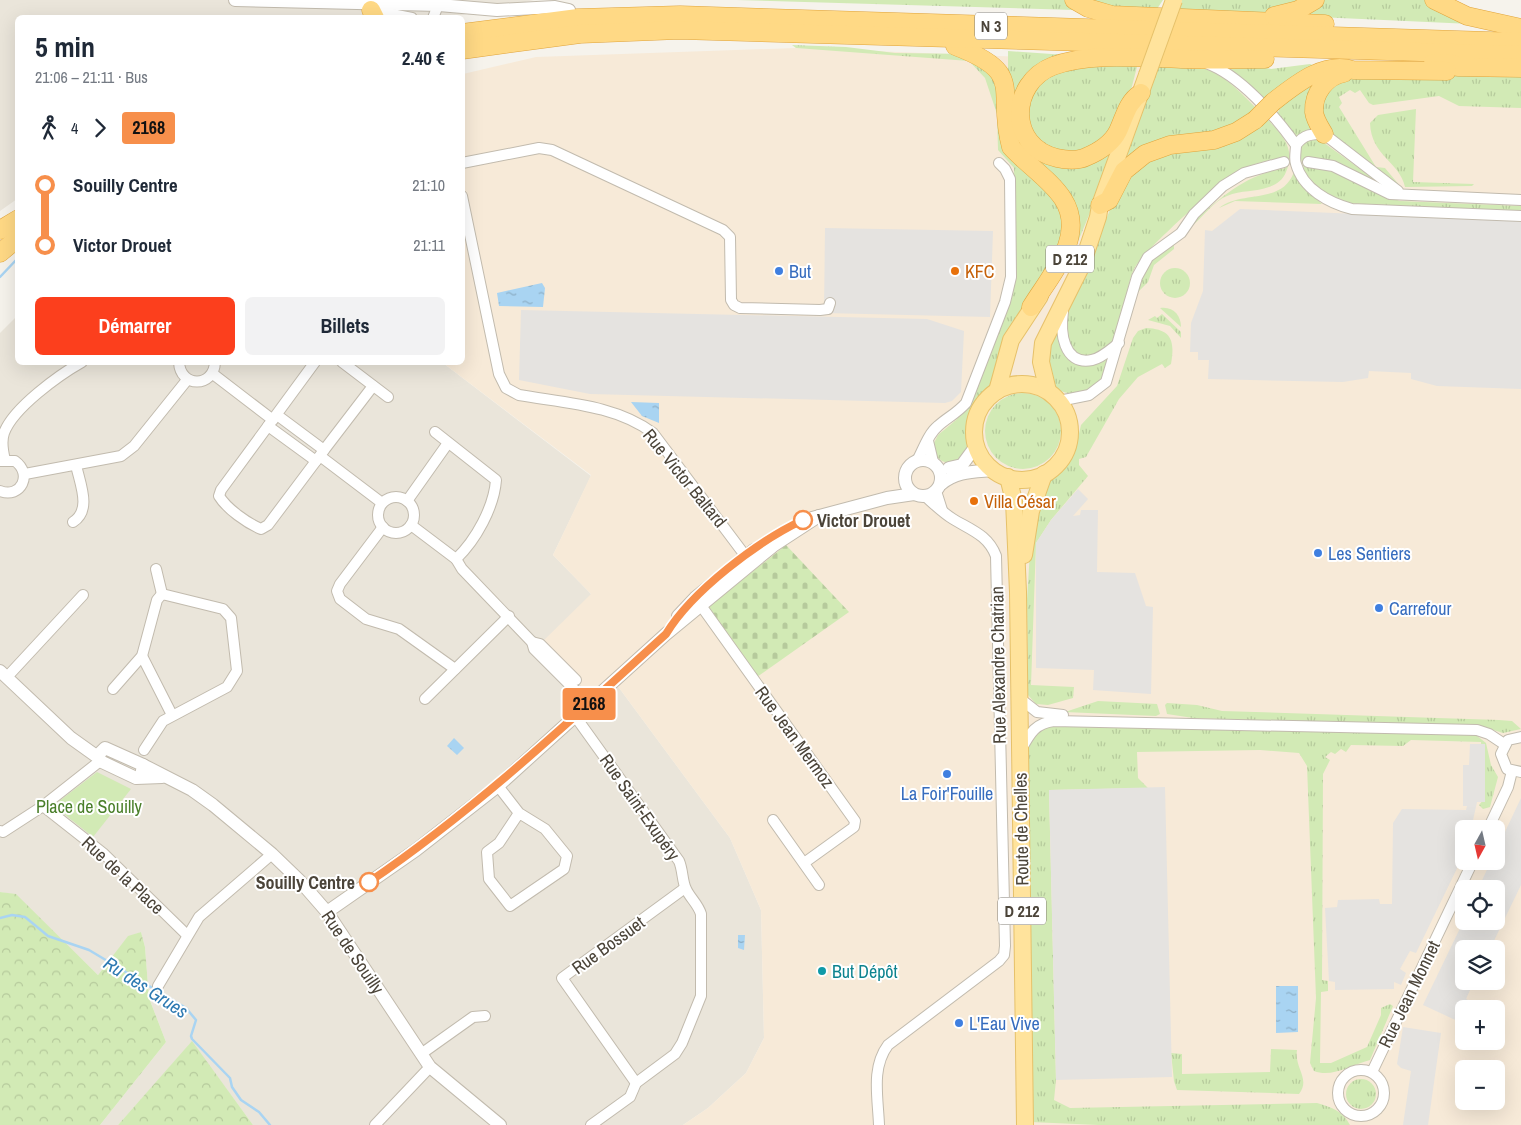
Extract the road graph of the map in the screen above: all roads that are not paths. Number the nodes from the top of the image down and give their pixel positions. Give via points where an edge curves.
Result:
1 (235, 0) edge
2 (1074, 0) edge
3 (1174, 0) edge
4 (1315, 0) edge
5 (1434, 0) edge
6 (346, 2) edge
7 (440, 3) edge
8 (569, 10) junction
9 (369, 11) edge
10 (394, 15) edge
11 (435, 15) edge
12 (1112, 15) junction
13 (1249, 19) junction
14 (465, 24) edge
15 (1521, 29) edge
16 (465, 33) edge
17 (787, 33) junction
18 (1521, 42) edge
19 (955, 46) junction
20 (465, 50) edge
21 (1521, 55) edge
22 (1124, 57) junction
23 (1184, 59) junction
24 (1458, 67) junction
25 (1521, 68) edge
26 (1353, 70) junction
27 (1141, 93) junction
28 (1324, 134) junction
29 (1296, 145) junction
30 (465, 162) edge
31 (1284, 162) dead end
32 (1308, 162) dead end
33 (999, 163) dead end
34 (1405, 196) junction
35 (1521, 200) edge
36 (1100, 205) junction
37 (465, 210) edge
38 (1521, 216) edge
39 (15, 221) edge
40 (0, 230) edge
41 (15, 232) edge
42 (15, 240) edge
43 (0, 242) edge
44 (0, 253) edge
45 (1066, 299) junction
46 (830, 303) dead end
47 (1031, 307) junction
48 (1119, 343) junction
49 (77, 365) edge
50 (179, 365) edge
51 (214, 365) edge
52 (313, 365) edge
53 (346, 365) edge
54 (213, 374) junction
55 (187, 380) junction
56 (373, 386) junction
57 (997, 391) junction
58 (1053, 396) junction
59 (388, 397) dead end
60 (273, 420) junction
61 (435, 432) dead end
62 (928, 441) junction
63 (448, 443) junction
64 (976, 446) junction
65 (320, 456) junction
66 (2, 461) edge
67 (917, 461) junction
68 (76, 465) junction
69 (936, 465) junction
70 (1001, 473) junction
71 (24, 474) junction
72 (1044, 474) junction
73 (905, 481) junction
74 (0, 491) edge
75 (929, 492) junction
76 (887, 498) junction
77 (407, 501) junction
78 (382, 504) junction
79 (73, 522) dead end
80 (411, 525) junction
81 (383, 527) junction
82 (456, 559) junction
83 (748, 559) junction
84 (156, 568) dead end
85 (1018, 592) junction
86 (162, 594) junction
87 (83, 595) dead end
88 (698, 602) junction
89 (509, 616) junction
90 (142, 656) junction
91 (455, 669) junction
92 (4, 674) edge
93 (113, 689) dead end
94 (1018, 696) junction
95 (425, 699) dead end
96 (591, 701) junction
97 (172, 714) junction
98 (575, 716) junction
99 (1223, 723) junction
100 (1521, 737) edge
101 (1504, 744) junction
102 (1019, 753) junction
103 (101, 756) junction
104 (141, 761) junction
105 (1516, 772) edge
106 (498, 786) junction
107 (43, 806) junction
108 (519, 813) junction
109 (773, 820) dead end
110 (1492, 820) edge
111 (0, 831) edge
112 (272, 854) junction
113 (804, 862) junction
114 (1469, 870) edge
115 (819, 885) dead end
116 (685, 888) junction
117 (327, 912) junction
118 (187, 935) junction
119 (158, 986) dead end
120 (485, 1016) dead end
121 (421, 1054) junction
122 (430, 1067) junction
123 (1372, 1072) junction
124 (636, 1083) junction
125 (1362, 1120) edge
126 (375, 1125) edge
127 (500, 1125) edge
128 (591, 1125) edge
129 (879, 1125) edge
130 (1025, 1125) edge

1 - 6 street
2 - 12 highway
3 - 27 main road, D 212, bridge
4 - 13 highway via 1289,14
5 - 15 highway via 1467,16
6 - 9 street
7 - 8 street via 497,10 555,7
7 - 9 street
7 - 11 street
8 - 12 highway via 653,6 1107,18
8 - 14 highway
9 - 10 street
12 - 13 highway
13 - 15 highway via 1261,22
16 - 18 highway, N 3 via 578,18 680,15
17 - 19 highway via 805,40
17 - 20 highway, N 3 via 632,30
17 - 21 highway, N 3
19 - 22 highway
19 - 47 highway via 994,65 1003,79 1007,95 1011,147 1063,198 1071,216 1067,247
22 - 23 highway
22 - 27 highway via 1076,60 1051,66 1033,78 1025,90 1020,113 1022,129 1030,144 1044,155 1065,160 1084,158 1104,148 1117,133 1132,99
23 - 24 highway via 1452,64
23 - 29 street via 1215,67 1236,80
24 - 25 highway
24 - 26 highway via 1452,71
26 - 28 highway via 1329,79 1318,95 1314,110
26 - 36 highway, bridge via 1345,67 1319,72 1298,83 1236,132 1214,140 1170,145 1145,154 1124,171 1109,200
27 - 36 main road, D 212
28 - 29 street via 1302,137
28 - 34 street
29 - 38 street via 1295,164 1303,178 1316,193 1336,205 1352,209
30 - 46 street via 539,148 552,150 723,230 730,238 731,300 734,305 740,308 820,310 828,308
31 - 48 street via 1244,173 1223,186 1194,214 1181,233 1148,257 1137,277
32 - 34 street via 1333,166 1390,194
33 - 62 street via 1010,179 1011,277 1005,302 966,403 938,426
34 - 35 street
36 - 45 main road, D 212 via 1082,265
36 - 47 main road, D 212 via 1068,261
37 - 83 street, Rue Victor Baltard via 499,374 506,388 519,395 613,412 638,421 653,433
39 - 40 highway
41 - 43 highway
42 - 44 highway
45 - 48 street via 1062,334 1073,355 1092,360
45 - 58 main road, D 212 via 1049,329 1041,353
47 - 57 main road, D 212 via 1011,340
48 - 58 street via 1102,386 1078,399
49 - 66 street via 16,414 3,434
50 - 55 street
51 - 54 street
52 - 60 street
53 - 56 street
54 - 55 street via 204,382
54 - 60 street
55 - 68 street via 134,446 121,456
56 - 59 street
56 - 65 street
57 - 58 main road via 1011,385 1026,384
57 - 64 main road via 977,415 974,427
58 - 72 main road via 1069,423 1069,440 1063,456
60 - 65 street
60 - 65 street via 221,490 222,502 261,529 268,525
61 - 63 street
62 - 67 street
62 - 69 street
63 - 77 street
63 - 82 street via 496,480 495,494 470,545
64 - 69 street via 962,466
64 - 70 main road via 986,463
65 - 78 street
66 - 71 street via 20,464
67 - 69 street via 925,460
67 - 73 street via 907,469
68 - 71 street
68 - 79 street via 84,509 80,518
69 - 75 street via 941,473
70 - 72 main road via 1026,479
70 - 75 street via 965,472 952,476
70 - 85 main road, Route de Chelles / D 212 via 1014,502
71 - 74 street via 19,490
72 - 85 main road, Route de Chelles / D 212 via 1031,511
73 - 75 street
73 - 76 street
75 - 76 street
75 - 129 street, Rue Alexandre Chatrian via 951,518 982,535 996,556 1005,946 999,961 888,1045 880,1057 877,1073
76 - 83 street via 819,516
77 - 78 street via 397,497
77 - 80 street via 413,509
78 - 81 street via 378,518
80 - 81 street via 398,532
80 - 82 street
81 - 91 street via 337,591 340,599 366,619 399,629
82 - 89 street via 462,570
83 - 88 street
84 - 86 street
85 - 94 main road, Route de Chelles / D 212
86 - 90 street via 157,600
86 - 97 street via 223,609 231,618 237,671 227,687
87 - 92 street
88 - 96 street
88 - 113 street, Rue Jean Mermoz via 856,821 854,827
89 - 91 street
89 - 96 street via 532,642 540,644
90 - 93 street
90 - 97 street
91 - 95 street
92 - 103 street, Rue de Souilly via 81,744
94 - 99 street via 1038,712 1053,714
94 - 102 main road, Route de Chelles / D 212
96 - 98 street
97 - 104 street via 163,721
98 - 106 street
98 - 116 street, Rue Saint-Exupéry via 679,861
99 - 101 street via 1477,730
99 - 102 street via 1044,722 1031,731
100 - 101 street
101 - 105 street via 1501,760
102 - 130 main road, Route de Chelles / D 212
103 - 104 street, Rue de Souilly
103 - 107 street
104 - 112 street, Rue de Souilly via 164,777 192,790
105 - 110 street
106 - 108 street
106 - 117 street via 416,850
107 - 111 street
107 - 118 street, Rue de la Place via 104,854
108 - 108 street via 545,829 567,856 564,869 510,906 490,879 487,852 499,843
109 - 113 street
112 - 117 street, Rue de Souilly
112 - 118 street via 199,917
113 - 115 street
114 - 123 street, Rue Jean Monnet
116 - 124 street, Rue Saint-Exupéry via 701,914 701,996 675,1054
116 - 124 street, Rue Bossuet via 562,978
117 - 121 street, Rue de Souilly
118 - 119 street
120 - 121 street via 473,1017
121 - 122 street, Rue de Souilly
122 - 126 street
122 - 127 street, Rue de Souilly
123 - 125 street via 1382,1082 1384,1096 1379,1108
123 - 125 street via 1350,1072 1338,1088 1344,1109
124 - 128 street, Rue Saint-Exupéry via 630,1097

